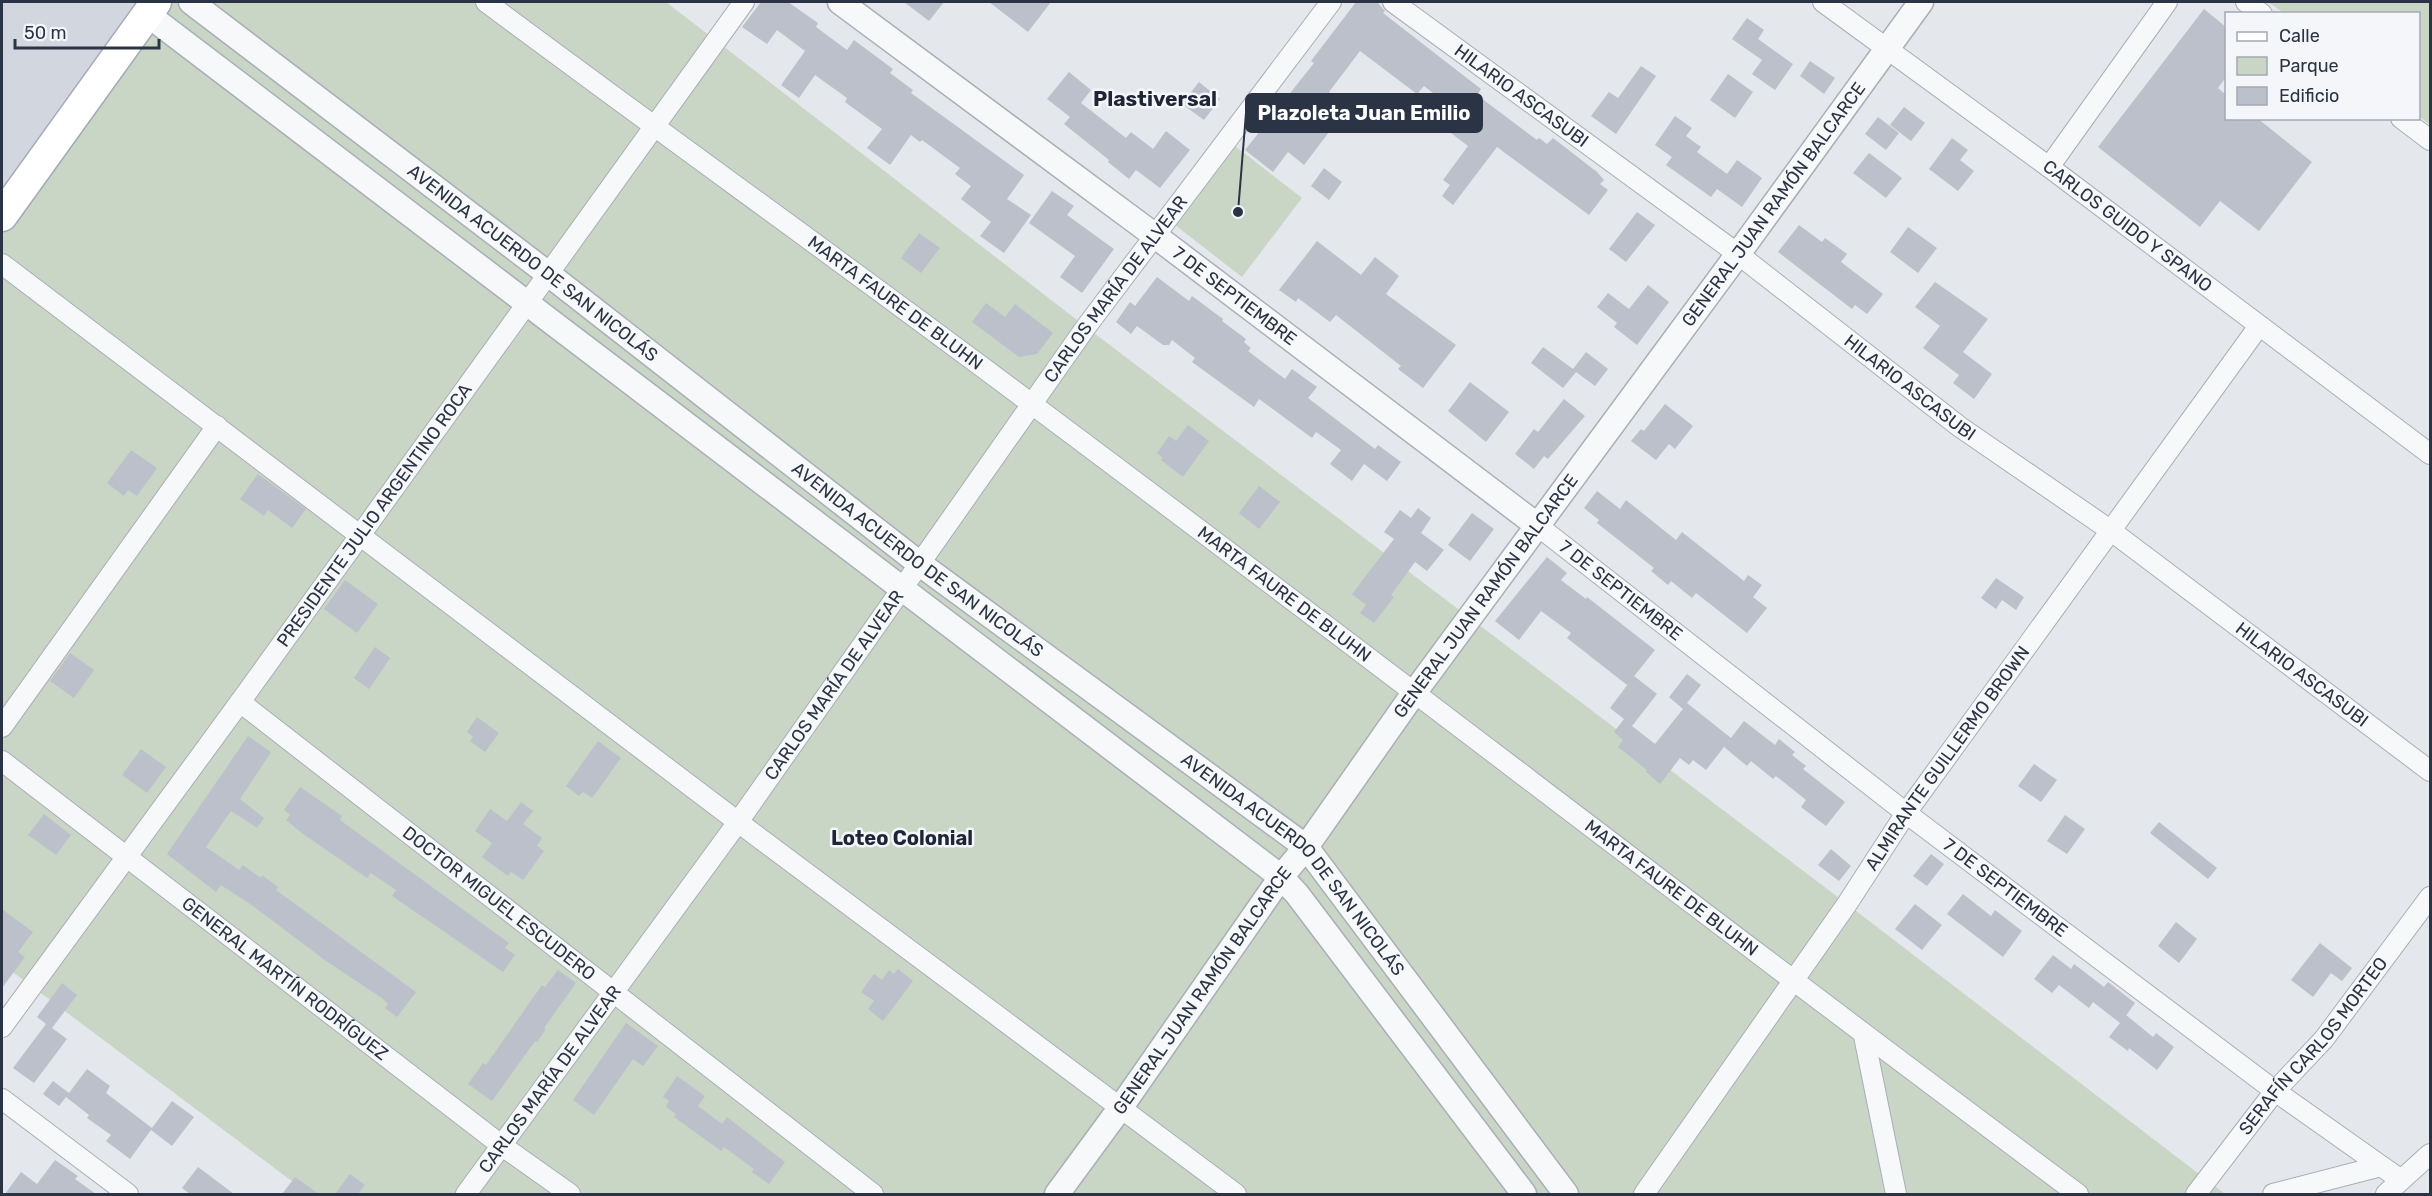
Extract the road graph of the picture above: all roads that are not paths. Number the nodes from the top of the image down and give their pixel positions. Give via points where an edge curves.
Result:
1 (191, 2) edge
2 (486, 2) edge
3 (744, 2) edge
4 (840, 2) edge
5 (1330, 2) edge
6 (1393, 2) edge
7 (1823, 2) edge
8 (1921, 2) edge
9 (2167, 2) edge
10 (2246, 2) edge
11 (151, 8) edge
12 (2259, 12) edge
13 (1886, 49) junction
14 (2404, 120) edge
15 (653, 127) junction
16 (2430, 141) edge
17 (2049, 167) junction
18 (2, 216) edge
19 (1154, 235) junction
20 (1738, 254) junction
21 (2, 264) edge
22 (547, 273) junction
23 (526, 303) junction
24 (2259, 326) junction
25 (1031, 403) junction
26 (217, 426) junction
27 (2430, 454) edge
28 (1538, 526) junction
29 (2110, 530) junction
30 (360, 534) junction
31 (920, 564) junction
32 (901, 590) junction
33 (1414, 693) junction
34 (240, 702) junction
35 (2, 727) edge
36 (2, 761) edge
37 (2430, 771) edge
38 (1906, 813) junction
39 (738, 822) junction
40 (1306, 847) junction
41 (127, 856) junction
42 (1281, 877) junction
43 (2430, 897) edge
44 (1792, 982) junction
45 (613, 993) junction
46 (2, 1027) edge
47 (1864, 1036) junction
48 (2275, 1091) junction
49 (2, 1099) edge
50 (1121, 1107) junction
51 (501, 1145) junction
52 (2430, 1154) edge
53 (2381, 1166) junction
54 (2401, 1180) junction
55 (128, 1194) edge
56 (466, 1194) edge
57 (570, 1194) edge
58 (873, 1194) edge
59 (1057, 1194) edge
60 (1236, 1194) edge
61 (1524, 1194) edge
62 (1566, 1194) edge
63 (1644, 1194) edge
64 (1896, 1194) edge
65 (2078, 1194) edge
66 (2196, 1194) edge
67 (2273, 1194) edge
68 (2386, 1194) edge

1 - 22 street, AVENIDA ACUERDO DE SAN NICOLÁS
2 - 15 street, MARTA FAURE DE BLUHN
3 - 15 street, PRESIDENTE JULIO ARGENTINO ROCA
4 - 19 street, 7 DE SEPTIEMBRE
5 - 19 street, CARLOS MARÍA DE ALVEAR
6 - 20 street, HILARIO ASCASUBI
7 - 13 street, CARLOS GUIDO Y SPANO
8 - 13 street, GENERAL JUAN RAMÓN BALCARCE
9 - 17 street
10 - 12 street
11 - 18 main road
11 - 23 street, AVENIDA ACUERDO DE SAN NICOLÁS
13 - 17 street, CARLOS GUIDO Y SPANO
13 - 20 street, GENERAL JUAN RAMÓN BALCARCE
14 - 16 street
15 - 22 street, PRESIDENTE JULIO ARGENTINO ROCA
15 - 25 street, MARTA FAURE DE BLUHN
17 - 24 street, CARLOS GUIDO Y SPANO
19 - 25 street, CARLOS MARÍA DE ALVEAR
19 - 28 street, 7 DE SEPTIEMBRE
20 - 28 street, GENERAL JUAN RAMÓN BALCARCE
20 - 29 street, HILARIO ASCASUBI via 1960,427
21 - 26 street
22 - 23 street, PRESIDENTE JULIO ARGENTINO ROCA
22 - 31 street, AVENIDA ACUERDO DE SAN NICOLÁS
23 - 30 street, PRESIDENTE JULIO ARGENTINO ROCA
23 - 32 street, AVENIDA ACUERDO DE SAN NICOLÁS
24 - 27 street, CARLOS GUIDO Y SPANO
24 - 29 street, ALMIRANTE GUILLERMO BROWN
25 - 31 street, CARLOS MARÍA DE ALVEAR
25 - 33 street, MARTA FAURE DE BLUHN
26 - 30 street
26 - 35 street
28 - 33 street, GENERAL JUAN RAMÓN BALCARCE
28 - 38 street, 7 DE SEPTIEMBRE
29 - 37 street, HILARIO ASCASUBI
29 - 38 street, ALMIRANTE GUILLERMO BROWN
30 - 34 street, PRESIDENTE JULIO ARGENTINO ROCA
30 - 39 street
31 - 32 street, CARLOS MARÍA DE ALVEAR
31 - 40 street, AVENIDA ACUERDO DE SAN NICOLÁS
32 - 39 street, CARLOS MARÍA DE ALVEAR
32 - 42 street, AVENIDA ACUERDO DE SAN NICOLÁS
33 - 40 street, GENERAL JUAN RAMÓN BALCARCE
33 - 44 street, MARTA FAURE DE BLUHN
34 - 41 street, PRESIDENTE JULIO ARGENTINO ROCA
34 - 45 street, DOCTOR MIGUEL ESCUDERO
36 - 41 street, GENERAL MARTÍN RODRÍGUEZ
38 - 44 street, ALMIRANTE GUILLERMO BROWN
38 - 48 street, 7 DE SEPTIEMBRE
39 - 45 street, CARLOS MARÍA DE ALVEAR
39 - 50 street
40 - 42 street, GENERAL JUAN RAMÓN BALCARCE
40 - 62 street, AVENIDA ACUERDO DE SAN NICOLÁS
41 - 46 street, PRESIDENTE JULIO ARGENTINO ROCA
41 - 51 street, GENERAL MARTÍN RODRÍGUEZ
42 - 50 street, GENERAL JUAN RAMÓN BALCARCE
42 - 61 street, AVENIDA ACUERDO DE SAN NICOLÁS
43 - 48 street, SERAFÍN CARLOS MORTEO via 2324,1039
44 - 47 street, MARTA FAURE DE BLUHN
44 - 63 street, ALMIRANTE GUILLERMO BROWN
45 - 51 street, CARLOS MARÍA DE ALVEAR
45 - 58 street, DOCTOR MIGUEL ESCUDERO
47 - 64 street
47 - 65 street, MARTA FAURE DE BLUHN
48 - 53 street, 7 DE SEPTIEMBRE
48 - 66 street, SERAFÍN CARLOS MORTEO
49 - 55 street
50 - 59 street, GENERAL JUAN RAMÓN BALCARCE
50 - 60 street
51 - 56 street, CARLOS MARÍA DE ALVEAR
51 - 57 street, GENERAL MARTÍN RODRÍGUEZ
52 - 54 street
53 - 54 street, 7 DE SEPTIEMBRE
53 - 67 street
54 - 68 street

